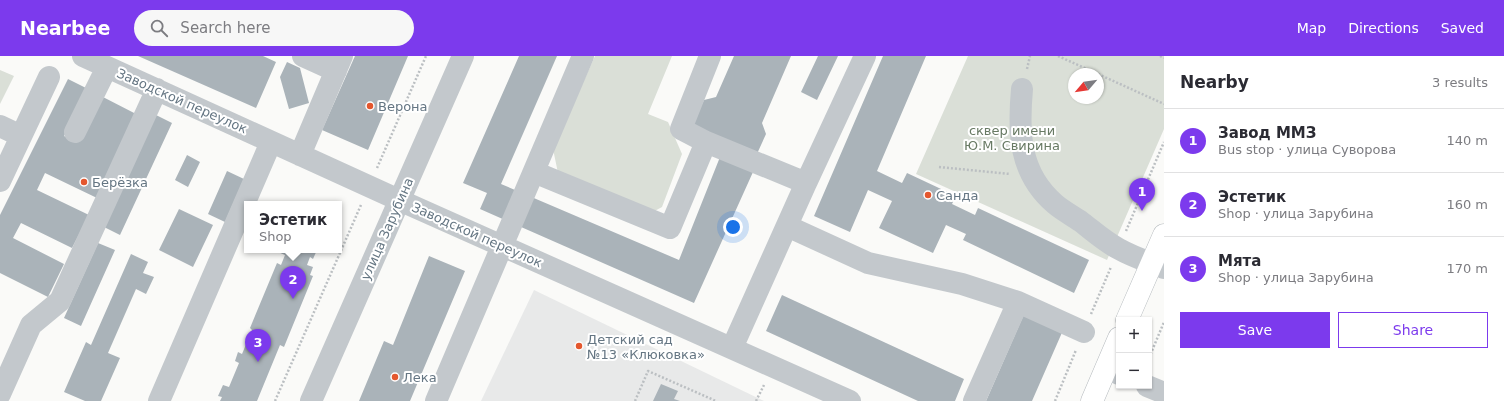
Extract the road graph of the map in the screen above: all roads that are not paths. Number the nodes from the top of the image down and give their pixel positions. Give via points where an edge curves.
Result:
1 (84, 56) edge
2 (303, 56) edge
3 (463, 56) edge
4 (583, 56) edge
5 (710, 56) edge
6 (865, 56) edge
7 (339, 63) edge
8 (107, 67) junction
9 (49, 77) dead end
10 (157, 89) junction
11 (1022, 89) dead end
12 (0, 126) edge
13 (75, 132) dead end
14 (21, 136) junction
15 (272, 142) junction
16 (706, 142) junction
17 (300, 155) junction
18 (534, 172) junction
19 (0, 181) edge
20 (806, 183) junction
21 (399, 200) junction
22 (246, 201) edge
23 (244, 206) edge
24 (787, 226) junction
25 (1164, 235) edge
26 (503, 246) junction
27 (1158, 266) edge
28 (1018, 302) junction
29 (1129, 317) edge
30 (1084, 332) road end
31 (732, 348) junction
32 (1116, 352) edge
33 (1112, 371) edge
34 (2, 385) edge
35 (1152, 388) edge
36 (1164, 393) edge
37 (16, 401) edge
38 (159, 401) edge
39 (310, 401) edge
40 (436, 401) edge
41 (850, 401) edge
42 (974, 401) edge
43 (1092, 401) edge

1 - 8 street, Заводской переулок
2 - 7 street
3 - 21 street, улица Зарубина
4 - 18 street
5 - 16 street via 681,130
6 - 20 street
7 - 17 street
8 - 10 street, Заводской переулок
8 - 13 street
9 - 14 street
10 - 15 street, Заводской переулок
10 - 34 street via 60,301 31,325
11 - 27 street via 1020,138 1032,176 1055,204 1119,249
12 - 14 street
14 - 19 street
15 - 17 street, Заводской переулок
15 - 22 street
16 - 18 street via 670,228
16 - 20 street
17 - 21 street, Заводской переулок
18 - 26 street
20 - 24 street
21 - 26 street, Заводской переулок
21 - 39 street, улица Зарубина
23 - 38 street
24 - 28 street via 868,263 962,284
24 - 31 street
25 - 27 main road
26 - 31 street, Заводской переулок
26 - 40 street
27 - 29 main road
28 - 30 street
28 - 42 street
31 - 41 street, Заводской переулок
32 - 33 main road
33 - 43 main road
34 - 37 street
35 - 36 street

